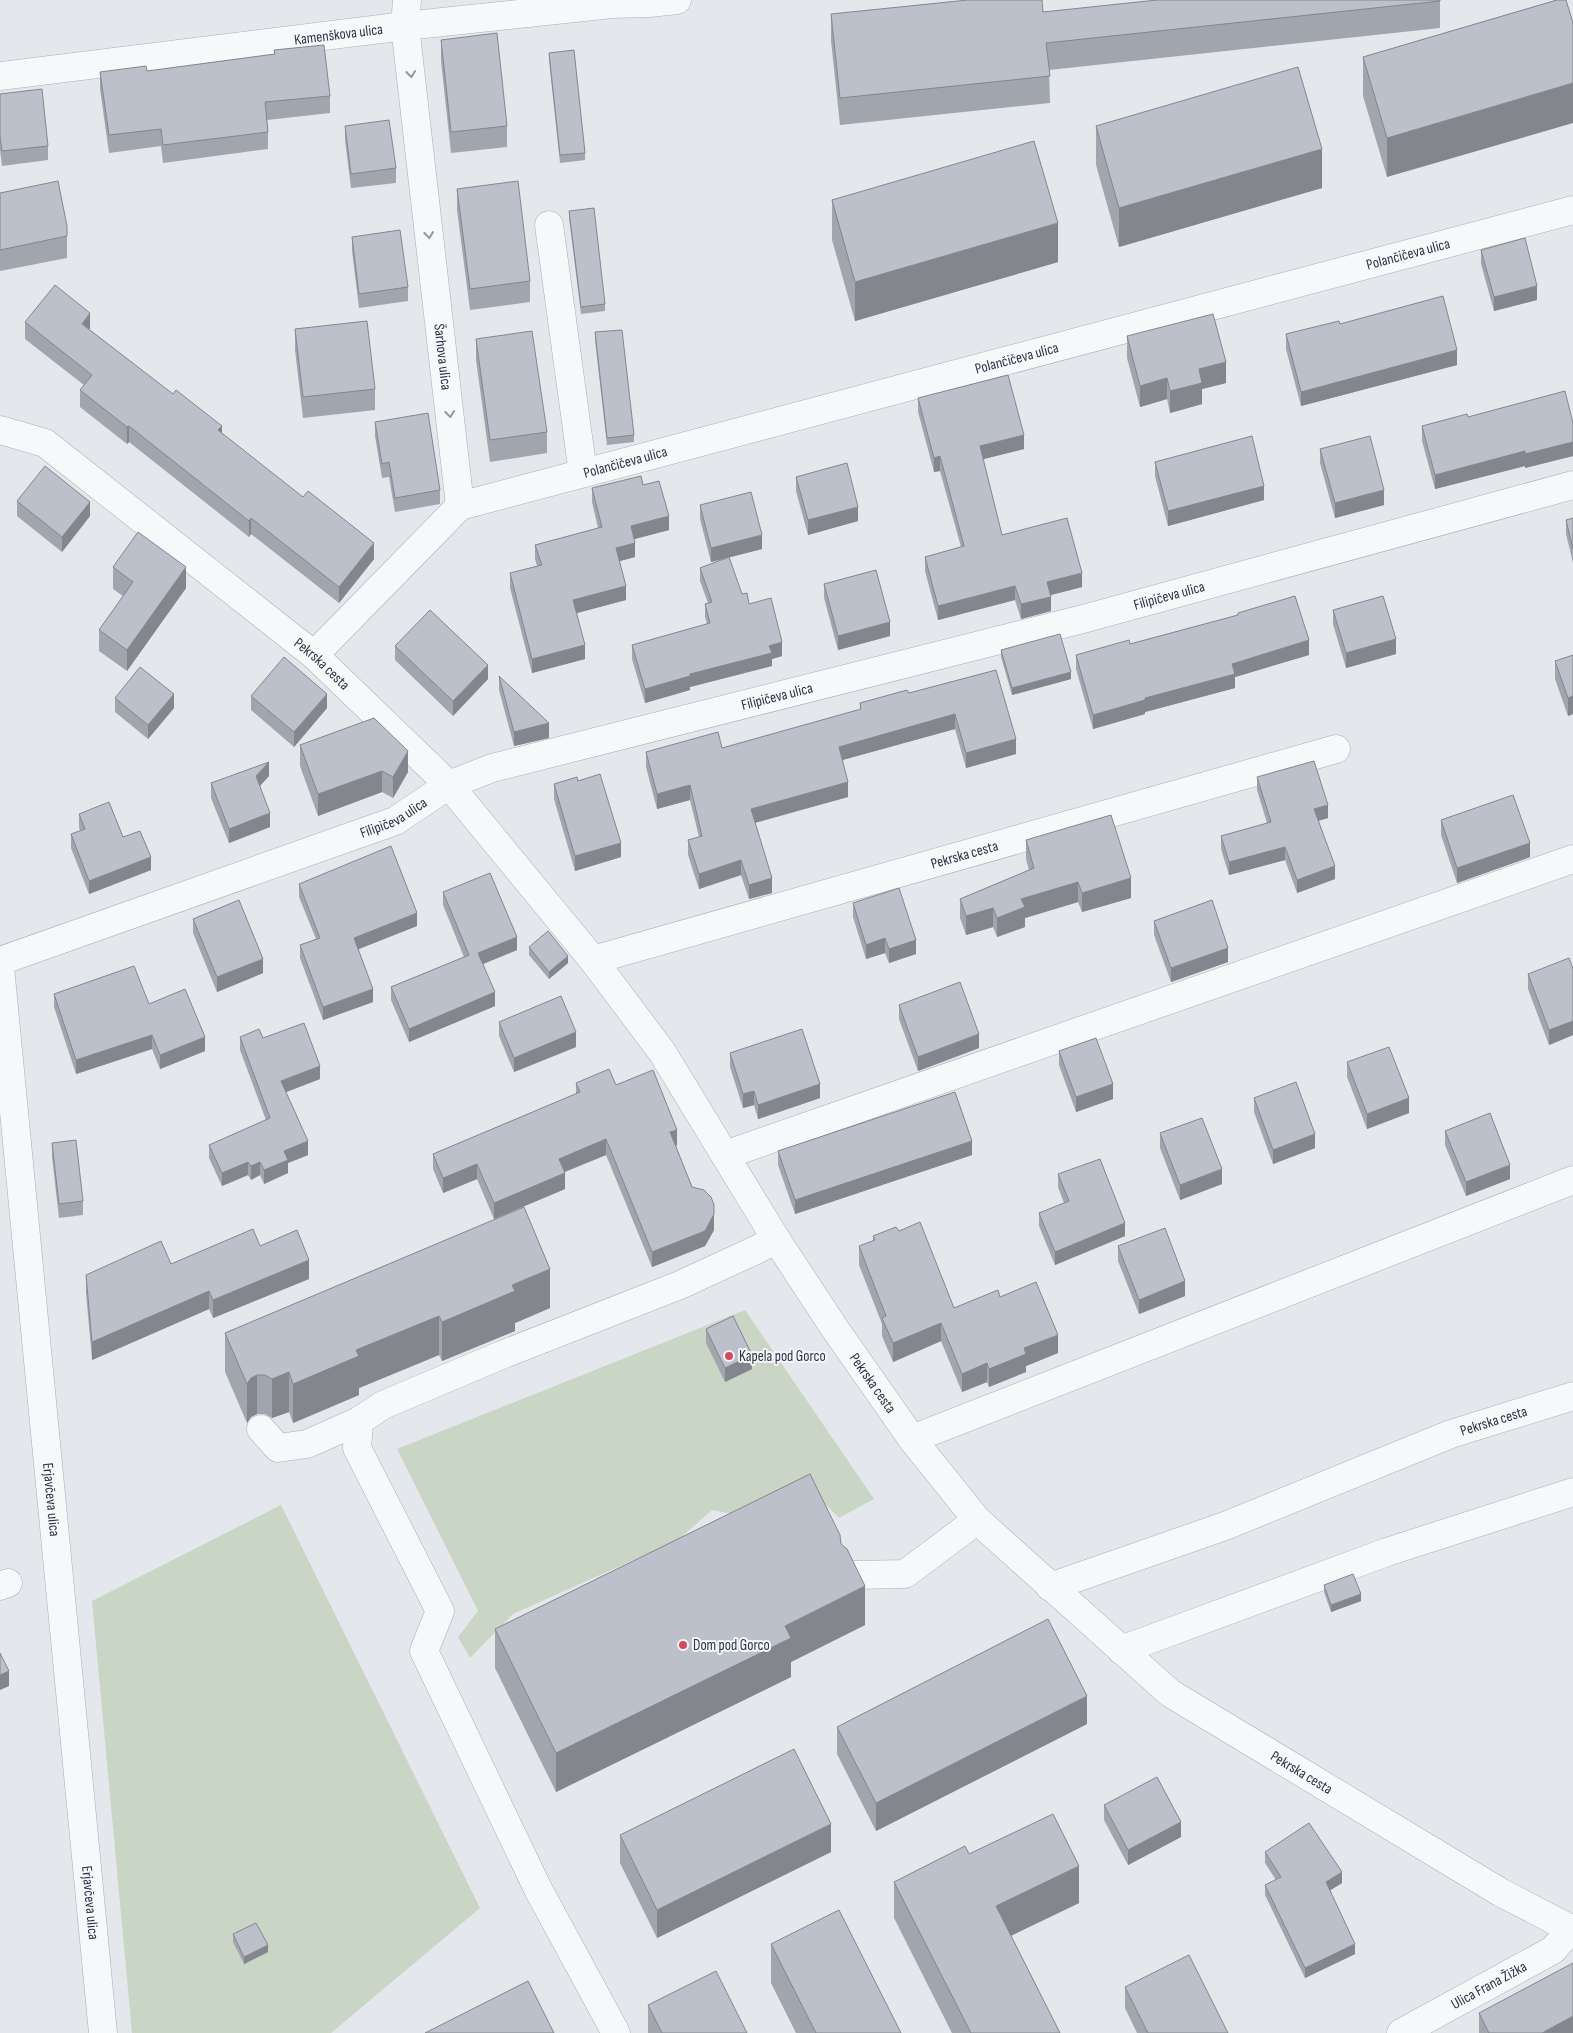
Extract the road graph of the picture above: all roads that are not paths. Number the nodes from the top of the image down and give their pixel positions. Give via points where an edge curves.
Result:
1 (677, 0) edge
2 (406, 13) edge
3 (0, 76) edge
4 (1573, 210) edge
5 (549, 225) dead end
6 (0, 430) edge
7 (583, 473) junction
8 (1573, 485) edge
9 (460, 506) junction
10 (314, 655) junction
11 (1336, 749) dead end
12 (449, 785) junction
13 (1573, 859) edge
14 (0, 960) edge
15 (593, 960) junction
16 (0, 967) edge
17 (725, 1155) junction
18 (1573, 1180) edge
19 (776, 1239) junction
20 (1573, 1396) edge
21 (359, 1421) junction
22 (261, 1429) dead end
23 (912, 1438) junction
24 (1573, 1492) edge
25 (977, 1520) junction
26 (855, 1575) edge
27 (1050, 1587) junction
28 (1120, 1650) junction
29 (1572, 1929) edge
30 (103, 2033) edge
31 (616, 2033) edge
32 (1401, 2033) edge

1 - 2 street, Kamenškova ulica
2 - 3 street, Kamenškova ulica
2 -> 9 street, Šarhova ulica
4 - 7 street, Polančičeva ulica
5 - 7 street
6 - 10 street, Pekrska cesta via 45,443
7 - 9 street, Polančičeva ulica
8 - 12 street, Filipičeva ulica via 1083,619 492,768
9 - 10 street
10 - 12 street, Pekrska cesta
11 - 15 street, Pekrska cesta
12 - 14 street, Filipičeva ulica via 395,821
12 - 15 street, Pekrska cesta
13 - 17 street
15 - 17 street, Pekrska cesta via 662,1052
16 - 30 street, Erjavčeva ulica
17 - 19 street, Pekrska cesta
18 - 23 street
19 - 21 street via 680,1285 383,1405
19 - 23 street, Pekrska cesta
20 - 27 street, Pekrska cesta via 1451,1434 1224,1526
21 - 22 street via 307,1444 278,1448
21 - 31 street via 357,1448 440,1611 424,1651 538,1889
23 - 25 street, Pekrska cesta
24 - 28 street via 1387,1552
25 - 26 street via 905,1574
25 - 27 street, Pekrska cesta
27 - 28 street, Pekrska cesta
28 - 29 street, Pekrska cesta via 1170,1692 1500,1892
29 - 32 street, Ulica Frana Žižka via 1553,1950

